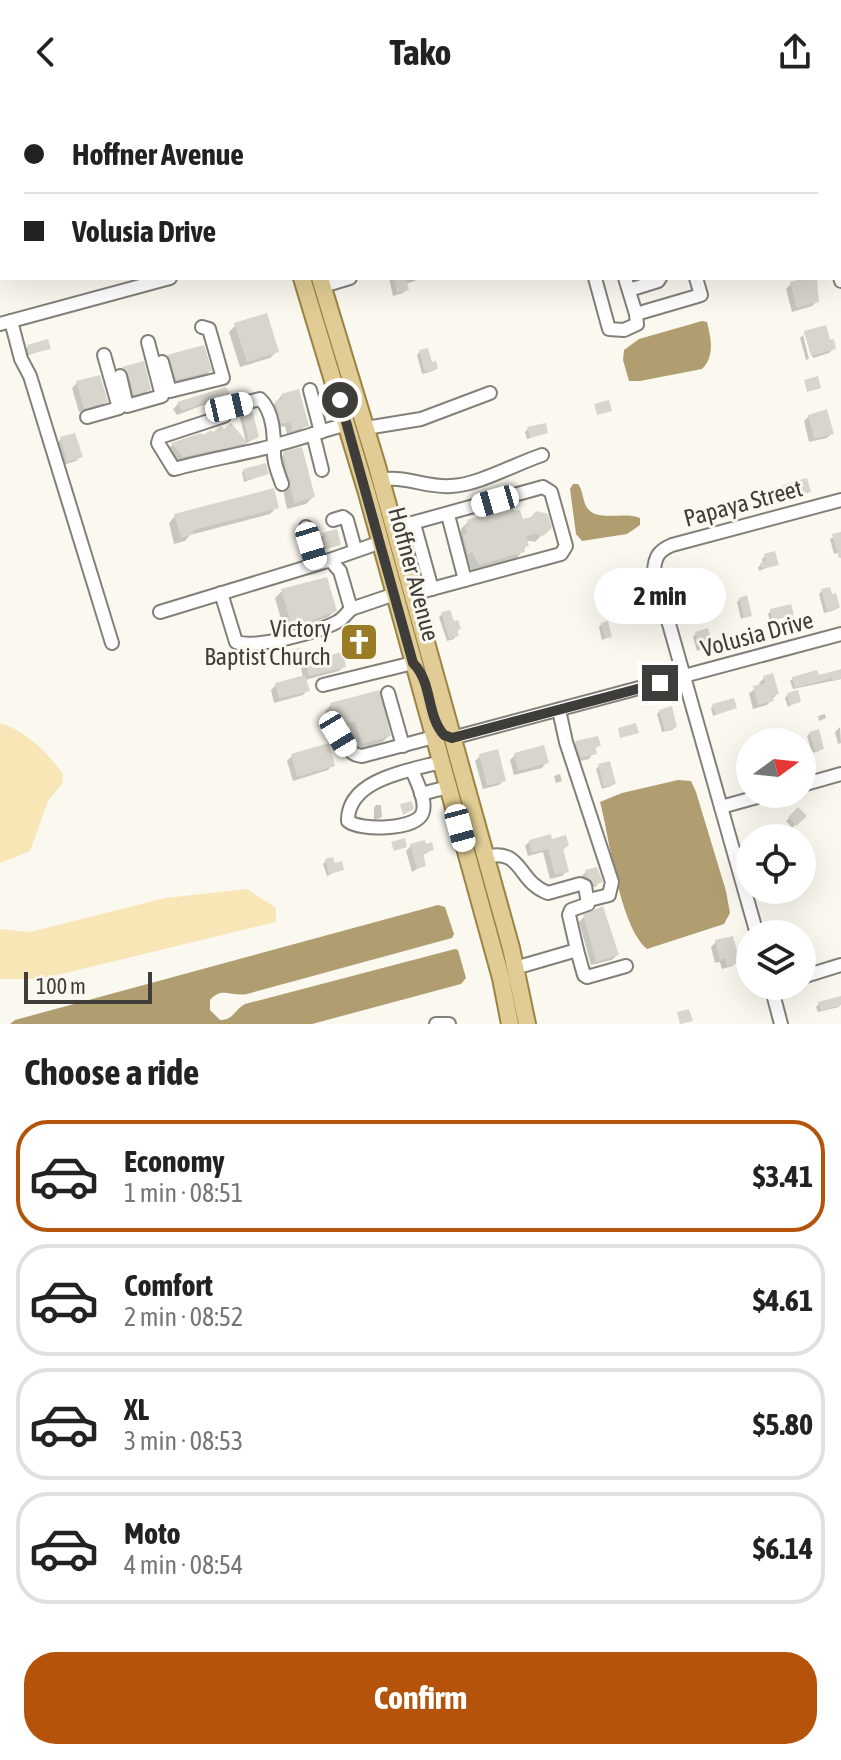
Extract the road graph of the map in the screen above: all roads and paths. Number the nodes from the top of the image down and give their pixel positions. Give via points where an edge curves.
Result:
1 (303, 280) edge
2 (596, 280) edge
3 (655, 280) edge
4 (697, 280) edge
5 (143, 282) edge
6 (322, 282) edge
7 (627, 284) edge
8 (636, 314) junction
9 (5, 323) edge
10 (202, 327) dead end
11 (148, 342) dead end
12 (104, 355) dead end
13 (162, 362) dead end
14 (120, 376) dead end
15 (310, 390) dead end
16 (490, 393) dead end
17 (87, 417) dead end
18 (347, 424) junction
19 (366, 428) junction
20 (317, 433) junction
21 (277, 445) junction
22 (542, 455) dead end
23 (322, 470) dead end
24 (381, 480) junction
25 (282, 484) dead end
26 (841, 500) edge
27 (448, 515) junction
28 (333, 520) dead end
29 (414, 524) junction
30 (306, 527) dead end
31 (394, 528) junction
32 (381, 542) junction
33 (355, 549) junction
34 (330, 560) junction
35 (317, 564) junction
36 (465, 580) junction
37 (432, 589) junction
38 (221, 593) junction
39 (395, 594) junction
40 (413, 594) junction
41 (351, 609) junction
42 (160, 612) dead end
43 (841, 634) edge
44 (112, 643) dead end
45 (413, 663) junction
46 (685, 676) junction
47 (323, 685) dead end
48 (388, 693) dead end
49 (559, 710) junction
50 (338, 734) dead end
51 (434, 737) junction
52 (452, 738) junction
53 (403, 746) junction
54 (441, 762) junction
55 (412, 770) junction
56 (841, 774) edge
57 (816, 781) edge
58 (448, 787) junction
59 (421, 794) junction
60 (736, 803) edge
61 (721, 807) junction
62 (485, 857) junction
63 (589, 900) junction
64 (753, 920) edge
65 (577, 950) junction
66 (841, 965) edge
67 (626, 966) dead end
68 (515, 968) junction
69 (816, 973) edge
70 (776, 1000) edge
71 (436, 1024) edge
72 (449, 1024) edge
73 (510, 1024) edge
74 (527, 1024) edge
75 (781, 1024) edge

1 - 18 main road, Hoffner Avenue
2 - 8 street via 609,329 637,324
3 - 7 street
4 - 8 street via 701,295
5 - 9 street
6 - 19 main road, Hoffner Avenue
7 - 8 street
9 - 44 street via 30,376
10 - 13 street via 209,329 223,378 170,391
11 - 14 street via 162,396 127,406
12 - 17 street via 119,408
15 - 20 street
16 - 19 street via 421,419
18 - 20 street
18 - 24 main road via 358,431
18 - 32 main road, Hoffner Avenue
19 - 24 main road, Hoffner Avenue
20 - 21 street
20 - 23 street
21 - 21 street via 174,469 158,443 160,437 224,416 229,407 260,399 267,405
21 - 25 street
22 - 24 street via 454,486 396,477
24 - 31 main road, Hoffner Avenue
26 - 46 street, Papaya Street via 658,553 654,571
27 - 29 street
27 - 36 street
27 - 36 street via 543,487 551,492 566,546 561,554
28 - 33 street via 347,520
29 - 31 street
29 - 37 street
30 - 35 street
31 - 40 main road, Hoffner Avenue
32 - 33 street
32 - 39 main road, Hoffner Avenue
32 - 40 main road via 398,578
33 - 34 street
34 - 35 street
34 - 41 street via 340,571
35 - 38 street
36 - 37 street
37 - 40 street
38 - 41 street via 236,642 245,645 334,624
38 - 42 street
39 - 41 street
39 - 45 main road, Hoffner Avenue
40 - 52 main road, Hoffner Avenue
43 - 46 street, Volusia Drive
45 - 47 street
45 - 51 main road, Hoffner Avenue
45 - 52 main road via 423,673 440,732
46 - 49 street, Volusia Drive
46 - 61 street
48 - 53 street
49 - 52 street, Volusia Drive
49 - 63 street via 612,882 609,895
50 - 53 street via 354,756
51 - 53 street
51 - 54 main road, Hoffner Avenue
52 - 62 main road, Hoffner Avenue
54 - 55 street
54 - 58 main road, Hoffner Avenue
54 - 62 main road via 452,770 474,846
55 - 59 street
55 - 59 street via 375,781 357,799 348,821 379,828 414,821 422,814
56 - 57 street
58 - 59 street
58 - 73 main road, Hoffner Avenue
60 - 61 street
61 - 64 street
62 - 63 street via 507,855 532,884 548,893 585,886
62 - 68 main road, Hoffner Avenue
63 - 65 street via 569,915
65 - 67 street via 587,977
65 - 68 street
66 - 69 street
68 - 74 main road, Hoffner Avenue
70 - 75 street
71 - 72 street

